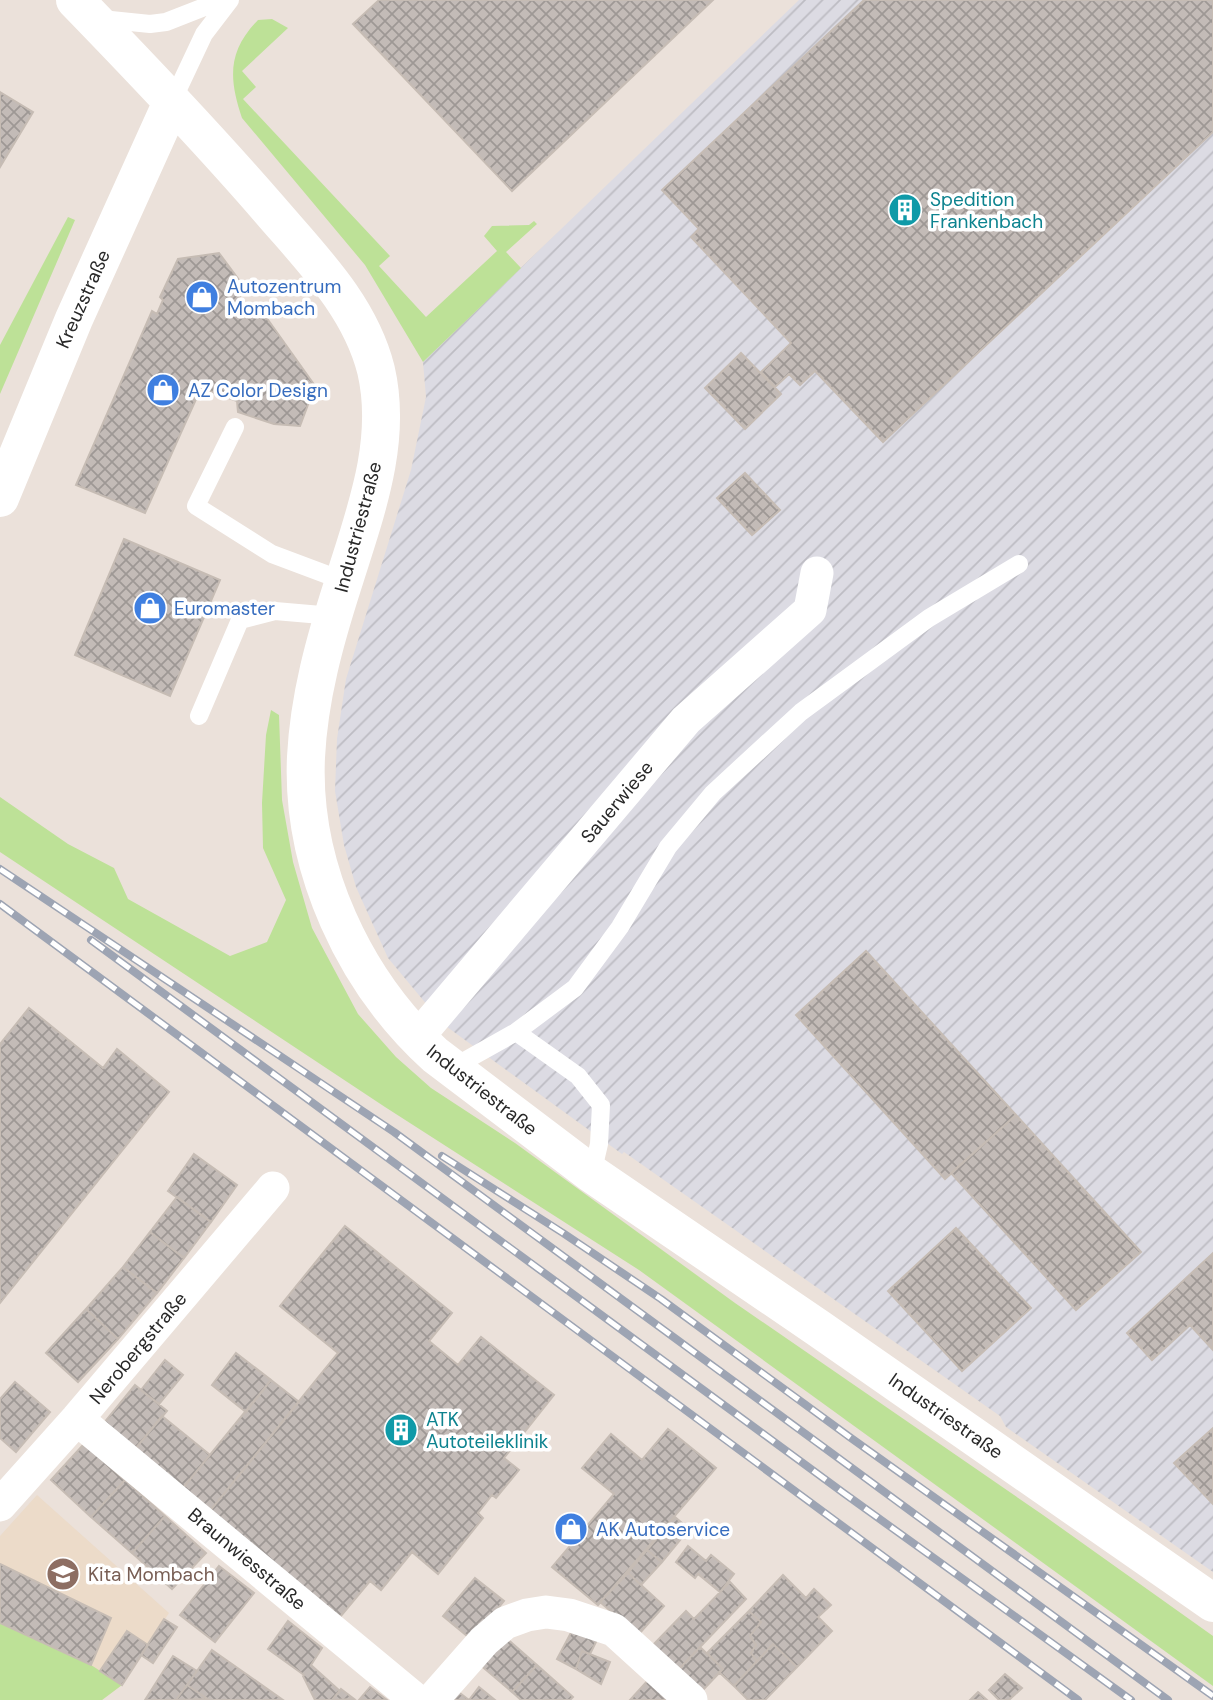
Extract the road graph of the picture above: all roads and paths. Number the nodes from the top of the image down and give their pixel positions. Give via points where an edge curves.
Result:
1 (222, 0) edge
2 (230, 0) edge
3 (83, 9) edge
4 (172, 102) junction
5 (235, 427) dead end
6 (0, 498) edge
7 (1019, 564) dead end
8 (817, 573) dead end
9 (338, 599) junction
10 (199, 716) dead end
11 (516, 1032) junction
12 (416, 1038) junction
13 (452, 1068) junction
14 (592, 1174) junction
15 (273, 1188) dead end
16 (78, 1419) junction
17 (0, 1505) edge
18 (1213, 1603) edge
19 (416, 1700) edge
20 (432, 1700) edge
21 (691, 1700) edge

1 - 3 lane via 150,24
2 - 4 lane via 204,34
3 - 4 street, Industriestraße
4 - 6 street, Kreuzstraße
4 - 9 street, Industriestraße via 331,281 356,317 369,348 381,403 378,458
5 - 9 lane via 196,506
7 - 11 lane via 929,618 801,712 713,793 668,847 620,927 575,988
8 - 12 street, Sauerwiese via 810,610 686,720
9 - 10 lane via 240,620
9 - 12 street, Industriestraße via 314,692 306,758 310,830 342,928 379,991
11 - 13 lane
11 - 14 lane via 578,1076 601,1105
12 - 13 street, Industriestraße
13 - 14 street, Industriestraße
14 - 18 street, Industriestraße
15 - 16 street, Nerobergstraße
16 - 17 street, Nerobergstraße
16 - 19 street, Braunwiesstraße
20 - 21 street via 505,1623 546,1612 614,1630

